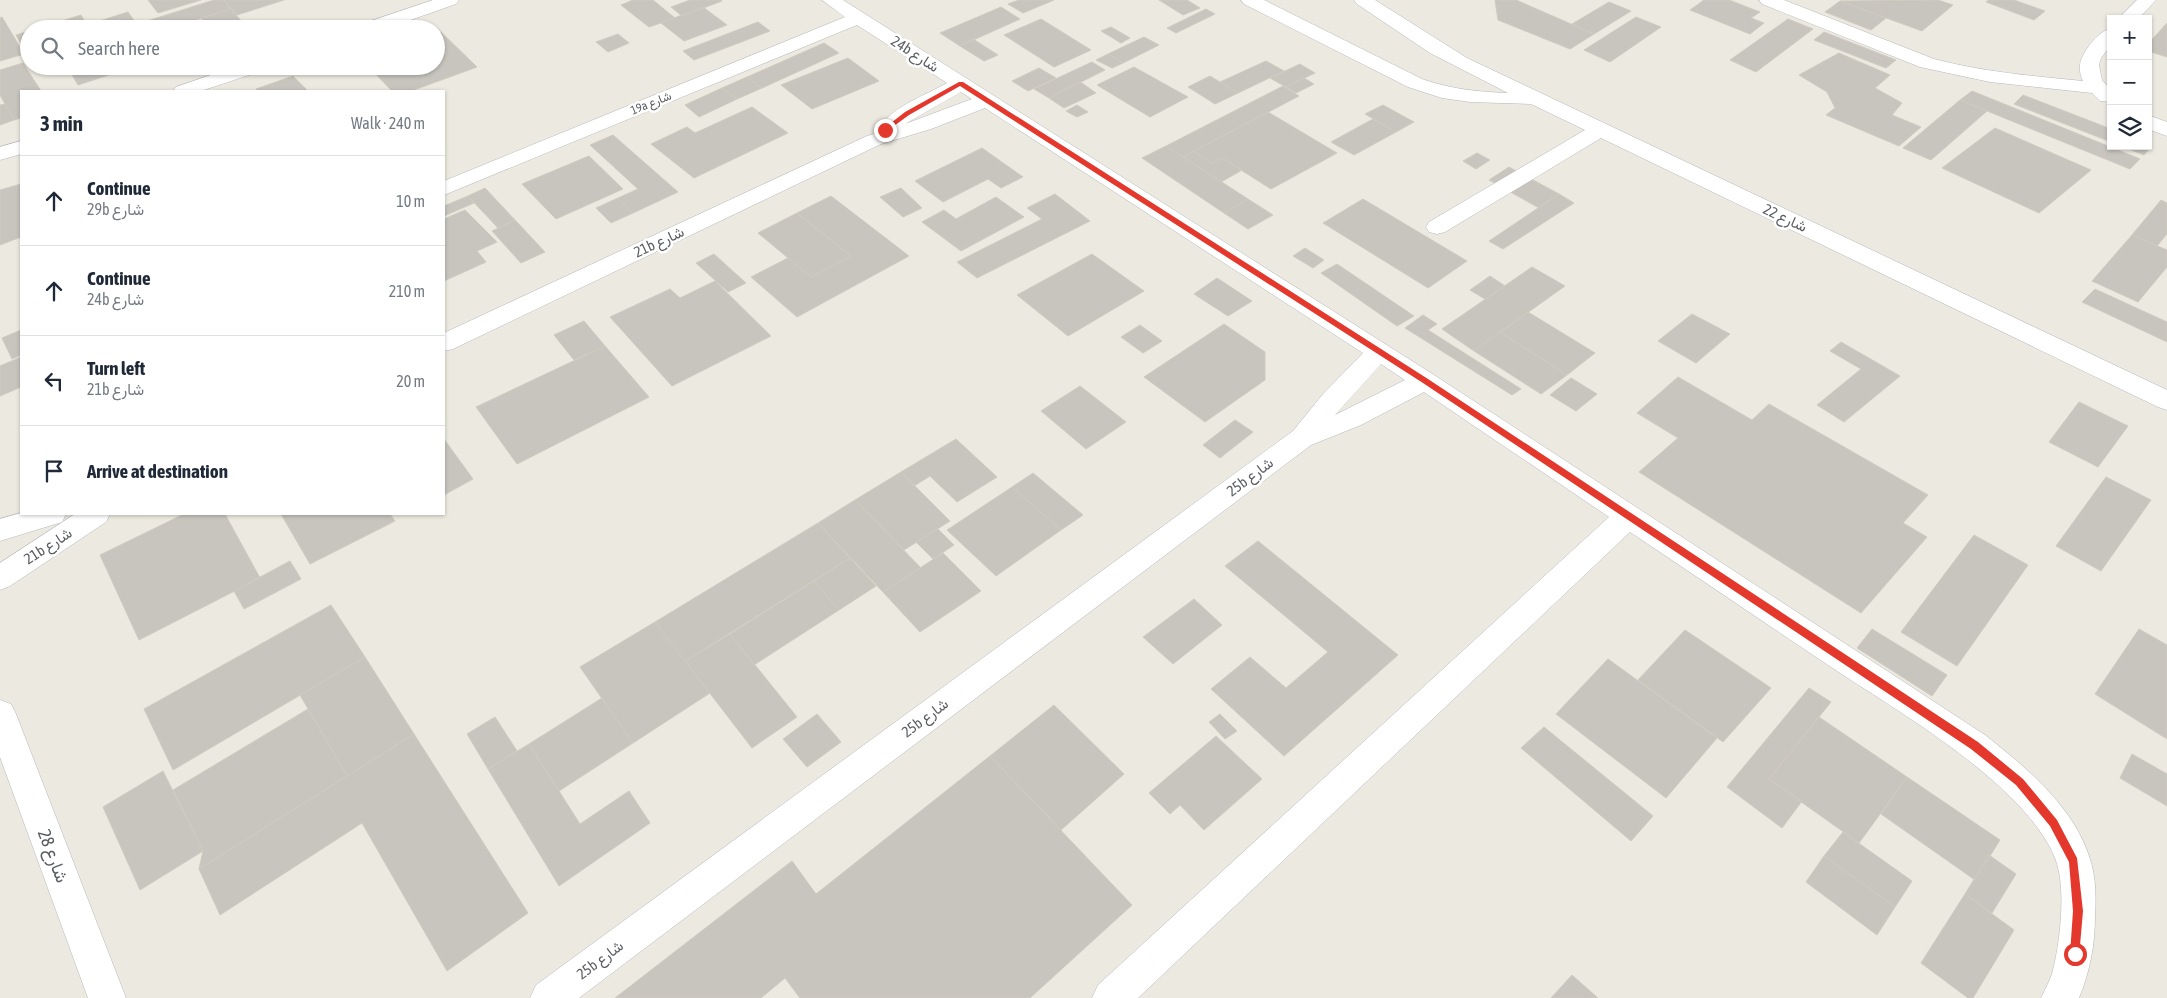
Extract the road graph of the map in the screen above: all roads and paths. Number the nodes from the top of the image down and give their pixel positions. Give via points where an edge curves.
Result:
1 (450, 0) edge
2 (831, 0) edge
3 (1250, 0) edge
4 (1363, 0) edge
5 (1387, 0) edge
6 (1768, 0) edge
7 (2147, 0) edge
8 (2131, 15) edge
9 (858, 18) junction
10 (392, 20) edge
11 (1407, 29) junction
12 (2107, 38) edge
13 (230, 75) edge
14 (961, 84) junction
15 (187, 90) edge
16 (2104, 94) edge
17 (1534, 99) junction
18 (988, 100) junction
19 (2152, 123) edge
20 (1599, 130) junction
21 (2167, 130) edge
22 (874, 140) junction
23 (20, 147) edge
24 (0, 154) edge
25 (445, 189) edge
26 (1437, 227) dead end
27 (445, 343) edge
28 (1379, 351) junction
29 (1425, 381) junction
30 (2167, 401) edge
31 (1302, 438) junction
32 (49, 515) edge
33 (94, 515) edge
34 (1629, 516) junction
35 (0, 530) edge
36 (0, 578) edge
37 (0, 714) edge
38 (107, 998) edge
39 (548, 998) edge
40 (1110, 998) edge
41 (2060, 998) edge

1 - 10 street
2 - 9 street, 24b شارع
3 - 17 street via 1431,90 1470,98
4 - 11 street, شارع 22
5 - 11 street, شارع 22
6 - 16 street via 1951,70
7 - 8 street
9 - 14 street, 24b شارع
9 - 25 street, 19a شارع
11 - 17 street, شارع 22 via 1436,49
12 - 16 street via 2095,48 2088,74
13 - 15 street
14 - 18 street, 24b شارع
14 - 22 street, 21b شارع via 907,113
17 - 20 street, شارع 22
18 - 22 street, 21b شارع
18 - 28 street, 24b شارع
19 - 21 street
20 - 26 street
20 - 30 street, شارع 22
22 - 27 street, 21b شارع
23 - 24 street
28 - 29 street, 24b شارع
28 - 31 street, 25b شارع via 1332,400
29 - 31 street, 25b شارع via 1352,418
29 - 34 street, 24b شارع
31 - 39 street, 25b شارع
32 - 35 street, 21b شارع
33 - 36 street, 21b شارع
34 - 40 street
34 - 41 street, 24b شارع via 1974,746 2020,782 2053,823 2074,861 2078,911 2075,954
37 - 38 street, شارع 28

